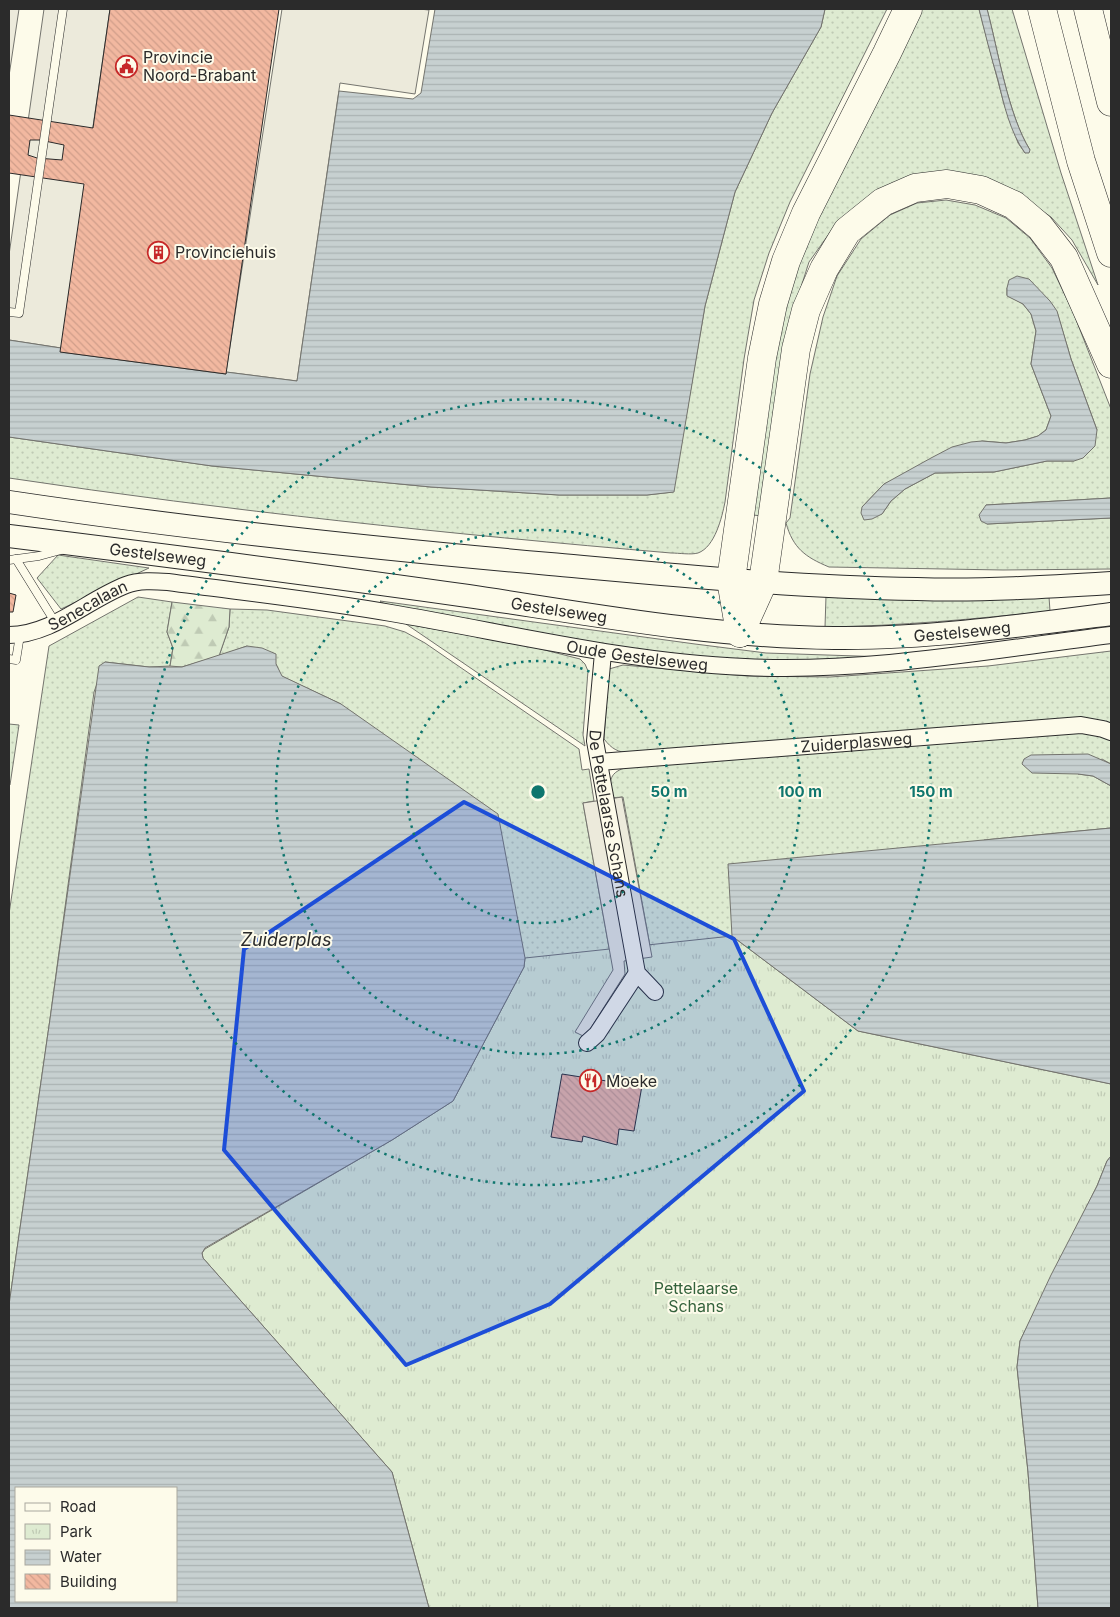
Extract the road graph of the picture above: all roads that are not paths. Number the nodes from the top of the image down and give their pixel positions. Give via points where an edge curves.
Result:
1 (63, 9) edge
2 (908, 9) edge
3 (1042, 9) edge
4 (1088, 9) edge
5 (1111, 102) edge
6 (1111, 253) edge
7 (9, 312) edge
8 (1111, 364) edge
9 (9, 502) edge
10 (9, 536) edge
11 (79, 544) junction
12 (12, 559) edge
13 (731, 580) junction
14 (168, 582) joint
15 (763, 582) junction
16 (1111, 583) edge
17 (1111, 614) edge
18 (55, 622) junction
19 (740, 633) junction
20 (14, 635) edge
21 (1111, 635) edge
22 (603, 652) junction
23 (9, 659) edge
24 (1111, 732) edge
25 (599, 762) junction
26 (636, 974) junction
27 (655, 992) dead end
28 (587, 1043) dead end

1 - 7 lane via 19,313
2 - 13 highway via 786,261 762,358
3 - 6 highway via 1081,161
4 - 5 highway
8 - 15 highway via 1064,258 1040,227 1014,204 981,190 947,184 915,188 882,202 847,231 824,269 806,310 796,349
9 - 13 main road, Gestelseweg via 271,537
10 - 11 main road, Gestelseweg
11 - 12 lane via 39,556
11 - 19 main road, Gestelseweg
12 - 18 lane
13 - 15 main road, Gestelseweg
13 - 19 highway
14 - 18 street, Senecalaan via 146,581 126,585
14 - 22 street, Oude Gestelseweg via 389,612
15 - 16 main road, Gestelseweg via 920,589 1041,588
15 - 19 highway
17 - 19 main road, Gestelseweg via 945,634 833,638
18 - 20 street, Senecalaan
20 - 23 lane via 16,660
21 - 22 street, Oude Gestelseweg via 829,668 684,664
22 - 25 street, De Pettelaarse Schans via 595,741
24 - 25 street, Zuiderplasweg via 1081,725
25 - 26 street, De Pettelaarse Schans
26 - 27 street
26 - 28 street via 597,1034

